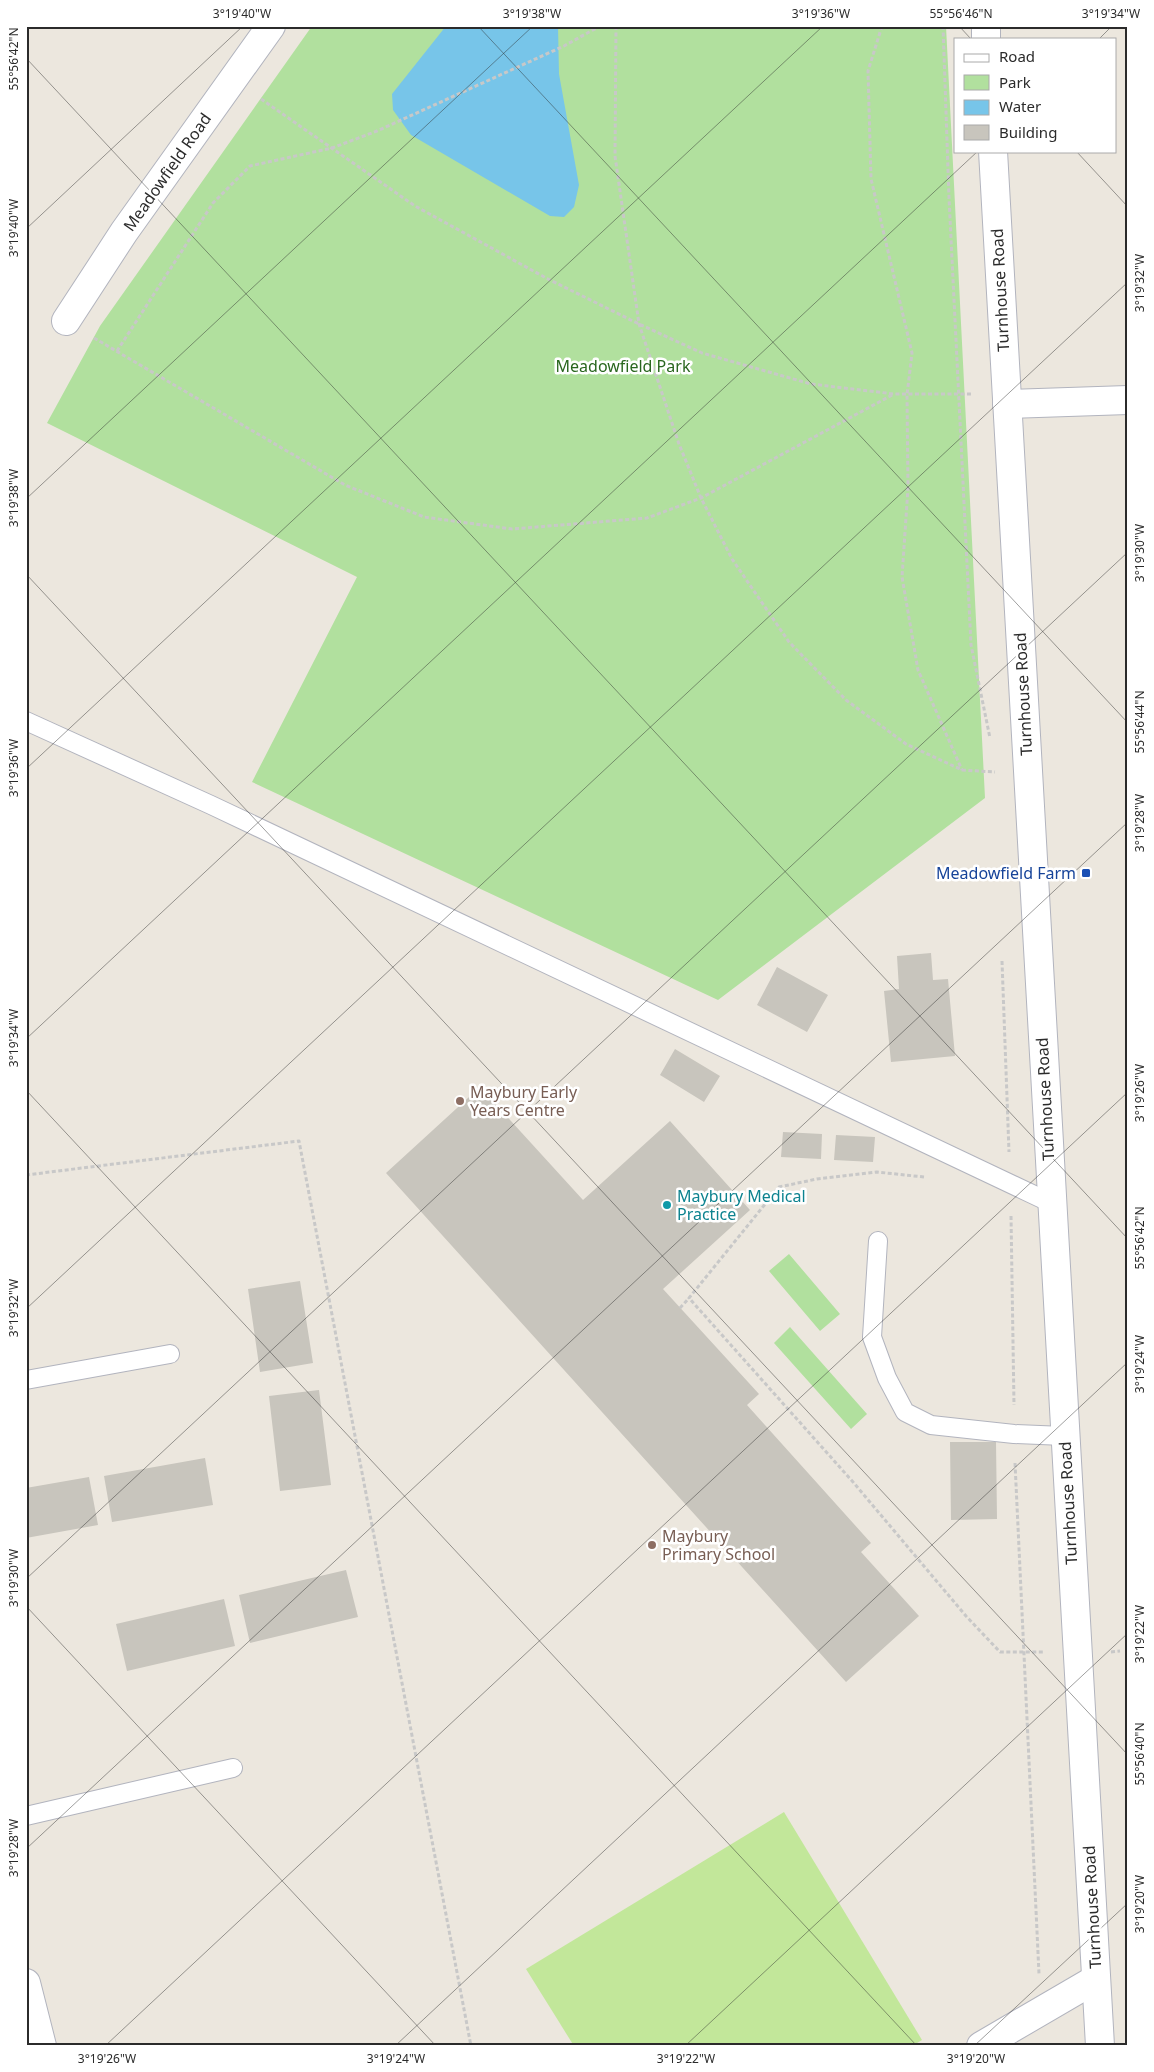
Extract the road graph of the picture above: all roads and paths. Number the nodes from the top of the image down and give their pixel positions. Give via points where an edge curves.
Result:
1 (271, 26) edge
2 (600, 26) edge
3 (616, 26) edge
4 (882, 26) edge
5 (943, 26) edge
6 (233, 79) junction
7 (332, 148) junction
8 (993, 152) edge
9 (66, 321) joint
10 (639, 324) junction
11 (117, 351) junction
12 (894, 394) junction
13 (959, 394) junction
14 (907, 395) junction
15 (1006, 399) junction
16 (1128, 400) edge
17 (701, 498) junction
18 (26, 721) edge
19 (991, 744) dead end
20 (994, 763) dead end
21 (962, 770) junction
22 (995, 772) junction
23 (1027, 775) junction
24 (996, 782) dead end
25 (1002, 953) dead end
26 (26, 1175) edge
27 (924, 1177) dead end
28 (1010, 1184) junction
29 (1051, 1203) junction
30 (878, 1241) dead end
31 (688, 1298) junction
32 (680, 1308) dead end
33 (170, 1354) dead end
34 (26, 1380) edge
35 (1014, 1434) junction
36 (1064, 1436) junction
37 (1000, 1652) dead end
38 (233, 1768) dead end
39 (26, 1816) edge
40 (1096, 1979) junction
41 (26, 1983) edge
42 (1041, 2010) junction
43 (42, 2046) edge
44 (471, 2046) edge
45 (981, 2046) edge
46 (1100, 2046) edge

1 - 6 street, Meadowfield Road
2 - 7 path via 564,46 377,131
3 - 10 path via 615,156
4 - 14 path via 868,71 871,179 912,353
5 - 13 path
6 - 7 path
6 - 9 street, Meadowfield Road via 124,232
7 - 10 path via 415,206 548,279
7 - 11 path via 250,166 213,202
8 - 15 street, Turnhouse Road
9 - 11 path
10 - 12 path via 702,353 802,381
10 - 17 path via 679,444
11 - 17 path via 346,485 424,517 512,529 647,518
12 - 14 path
12 - 17 path
13 - 14 path
13 - 15 path
13 - 19 path via 971,645
14 - 21 path via 908,488 902,577 918,670
15 - 16 street
15 - 23 street, Turnhouse Road
17 - 21 path via 732,559 789,642 846,700 906,744
18 - 28 lane
20 - 22 path
21 - 22 path
22 - 23 path
22 - 24 path
23 - 29 street, Turnhouse Road
25 - 28 path
26 - 44 path via 299,1141
27 - 31 path via 877,1172 779,1187
28 - 29 lane
28 - 35 path
29 - 36 street, Turnhouse Road
30 - 35 lane via 872,1337 886,1378 905,1412 931,1425
31 - 32 path
31 - 37 path
33 - 34 lane
35 - 36 lane
35 - 42 path
36 - 40 street, Turnhouse Road
38 - 39 lane
40 - 42 street
40 - 46 street, Turnhouse Road
41 - 43 street
42 - 45 street

